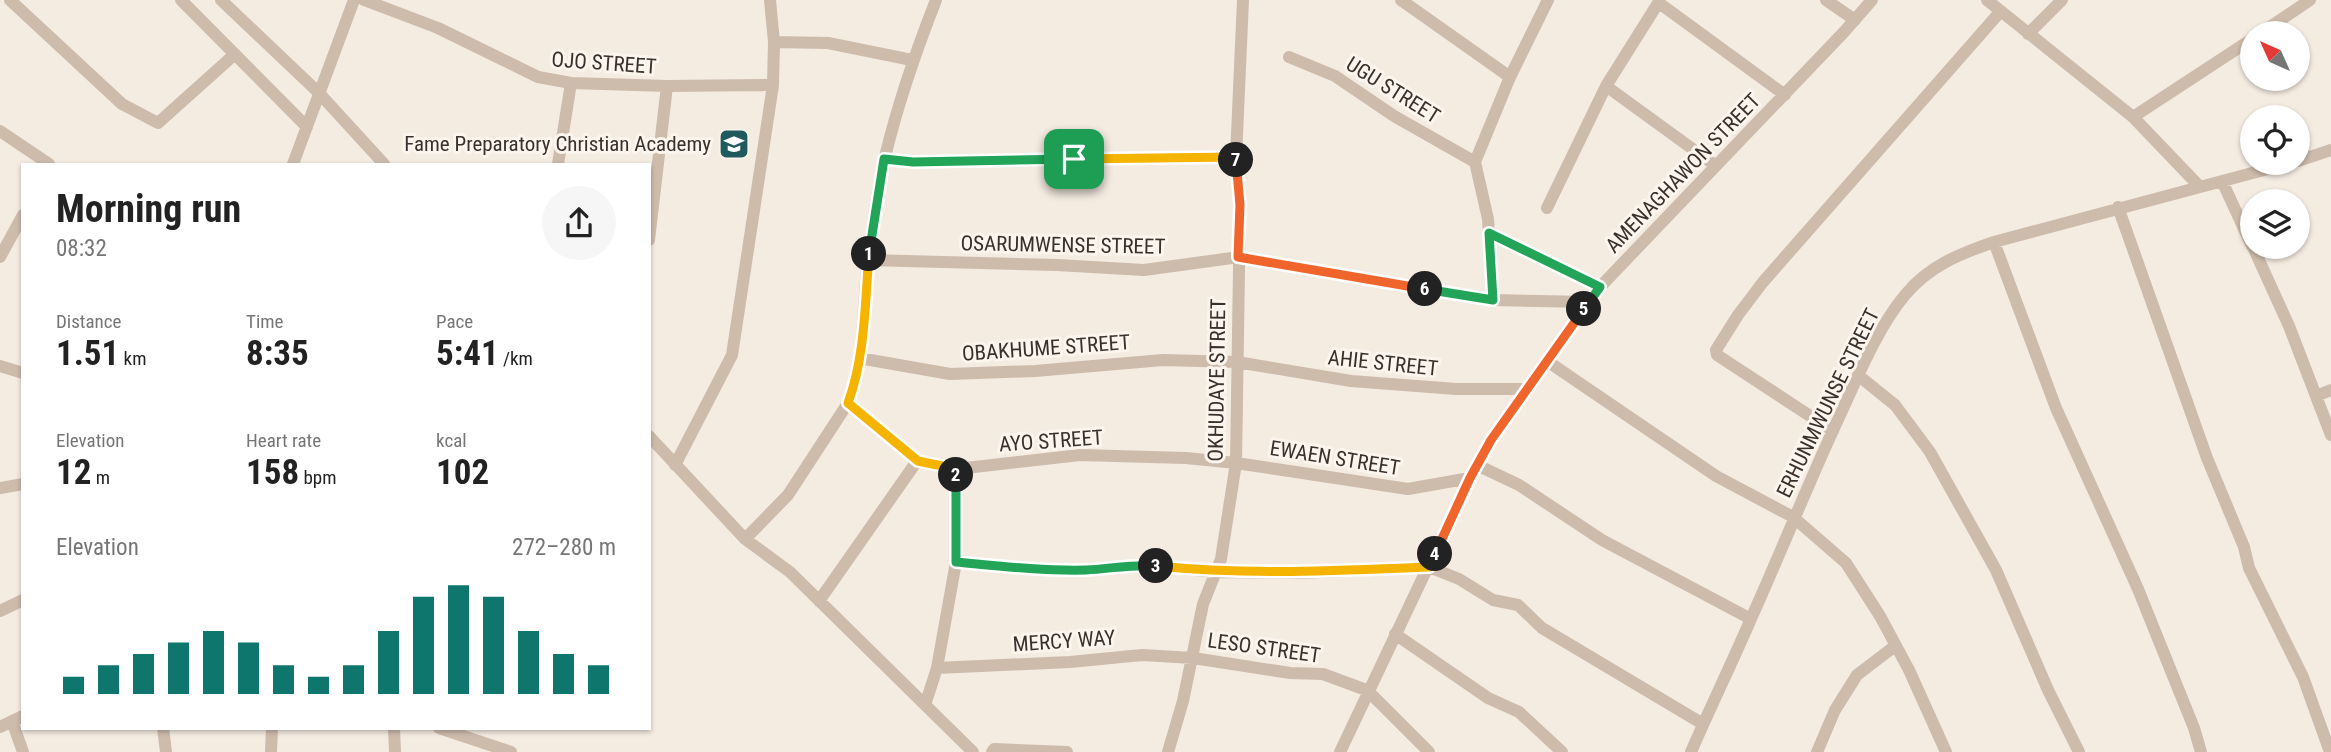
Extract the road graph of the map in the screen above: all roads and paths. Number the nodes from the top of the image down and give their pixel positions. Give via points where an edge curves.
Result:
1 (10, 0) edge
2 (181, 0) edge
3 (220, 0) edge
4 (354, 0) edge
5 (364, 0) edge
6 (770, 0) edge
7 (936, 0) edge
8 (1244, 0) edge
9 (1401, 0) edge
10 (1548, 0) edge
11 (1826, 0) edge
12 (1872, 0) edge
13 (1987, 0) edge
14 (2062, 0) edge
15 (2310, 0) edge
16 (1660, 1) edge
17 (2000, 12) junction
18 (1855, 20) junction
19 (2279, 21) edge
20 (2028, 34) junction
21 (774, 42) junction
22 (2240, 47) edge
23 (235, 54) junction
24 (1289, 57) dead end
25 (912, 60) junction
26 (1510, 77) junction
27 (571, 83) junction
28 (773, 85) junction
29 (667, 86) junction
30 (1606, 86) junction
31 (319, 93) junction
32 (1785, 95) junction
33 (2133, 117) junction
34 (307, 127) junction
35 (0, 131) edge
36 (2331, 150) edge
37 (2310, 156) edge
38 (1236, 157) junction
39 (884, 159) junction
40 (1475, 162) junction
41 (46, 163) edge
42 (293, 163) edge
43 (383, 163) edge
44 (558, 163) edge
45 (1716, 166) junction
46 (2245, 175) edge
47 (2222, 181) junction
48 (2200, 187) junction
49 (2118, 207) junction
50 (1547, 208) dead end
51 (21, 219) edge
52 (2240, 220) edge
53 (651, 223) edge
54 (1489, 233) junction
55 (1994, 242) junction
56 (0, 257) edge
57 (1238, 257) junction
58 (2258, 259) edge
59 (868, 260) junction
60 (1600, 287) junction
61 (1493, 300) junction
62 (1589, 302) junction
63 (859, 358) junction
64 (1547, 361) junction
65 (1237, 362) junction
66 (0, 366) edge
67 (21, 372) edge
68 (1859, 376) junction
69 (1526, 389) junction
70 (2331, 390) edge
71 (2316, 396) junction
72 (848, 403) junction
73 (1833, 431) junction
74 (2331, 435) edge
75 (651, 438) edge
76 (918, 461) junction
77 (1236, 463) junction
78 (675, 465) junction
79 (1477, 465) junction
80 (957, 469) junction
81 (1470, 478) junction
82 (21, 484) edge
83 (0, 488) edge
84 (1794, 517) junction
85 (745, 539) junction
86 (956, 562) junction
87 (1429, 567) junction
88 (1215, 572) junction
89 (21, 601) edge
90 (819, 601) junction
91 (0, 611) edge
92 (1751, 619) junction
93 (1395, 634) junction
94 (1895, 646) junction
95 (1194, 658) junction
96 (937, 668) junction
97 (1369, 692) junction
98 (925, 705) junction
99 (12, 721) edge
100 (1703, 724) junction
101 (163, 730) edge
102 (272, 730) edge
103 (394, 730) edge
104 (445, 730) edge
105 (23, 752) edge
106 (166, 752) edge
107 (271, 752) edge
108 (395, 752) edge
109 (511, 752) edge
110 (973, 752) edge
111 (992, 752) edge
112 (1067, 752) edge
113 (1168, 752) edge
114 (1340, 752) edge
115 (1429, 752) edge
116 (1562, 752) edge
117 (1691, 752) edge
118 (1817, 752) edge
119 (1946, 752) edge
120 (2079, 752) edge
121 (2200, 752) edge
122 (2330, 752) edge

1 - 23 street via 122,104 158,123
2 - 23 street
3 - 31 street
4 - 31 street
5 - 27 street, OJO STREET via 438,28 537,77
6 - 21 street
7 - 25 street
8 - 38 street, OKHUDAYE STREET
9 - 26 street
10 - 26 street
11 - 18 street
12 - 18 street, AMENAGHAWON STREET
13 - 17 street
14 - 20 street
15 - 19 street
16 - 30 street
16 - 32 street
17 - 20 street
17 - 73 street via 1763,282 1716,350 1717,355
18 - 32 street, AMENAGHAWON STREET
20 - 33 street
21 - 25 street via 828,43
21 - 28 street
22 - 33 street
23 - 34 street
24 - 40 street, UGU STREET via 1335,76
25 - 39 street
26 - 40 street
27 - 29 street, OJO STREET
27 - 44 street
28 - 29 street, OJO STREET
28 - 78 street via 732,355
29 - 53 street
30 - 45 street
30 - 50 street
31 - 34 street
31 - 43 street
32 - 45 street, AMENAGHAWON STREET
33 - 48 street
34 - 42 street
35 - 41 street
36 - 37 street
38 - 39 street
38 - 57 street, OKHUDAYE STREET
39 - 59 street
40 - 54 street
45 - 60 street, AMENAGHAWON STREET
46 - 47 street, ERHUNMWUNSE STREET
47 - 48 street, ERHUNMWUNSE STREET
47 - 52 street
48 - 49 street, ERHUNMWUNSE STREET
49 - 55 street, ERHUNMWUNSE STREET
49 - 122 street via 2249,568 2303,677
51 - 56 street
54 - 60 street
54 - 61 street
55 - 68 street, ERHUNMWUNSE STREET via 1956,254 1929,270 1904,296
55 - 121 street via 2056,408 2138,589
57 - 59 street, OSARUMWENSE STREET via 1144,270
57 - 61 street, OSARUMWENSE STREET
57 - 65 street, OKHUDAYE STREET
58 - 71 street
59 - 63 street
60 - 62 street, AMENAGHAWON STREET
61 - 62 street, OSARUMWENSE STREET
62 - 64 street, AMENAGHAWON STREET
63 - 65 street, OBAKHUME STREET via 950,374 1163,360
63 - 72 street
64 - 69 street, AMENAGHAWON STREET
64 - 84 street via 1716,476
65 - 69 street, AHIE STREET via 1351,381
65 - 77 street, OKHUDAYE STREET
66 - 67 street
68 - 73 street, ERHUNMWUNSE STREET
68 - 120 street via 1895,405 1930,452 1996,570
69 - 79 street, AMENAGHAWON STREET
70 - 71 street
71 - 74 street
72 - 76 street, AYO STREET
72 - 85 street via 788,495
73 - 84 street, ERHUNMWUNSE STREET
75 - 78 street
76 - 80 street, AYO STREET
76 - 90 street
77 - 80 street, AYO STREET via 1080,455
77 - 81 street, EWAEN STREET via 1408,489
77 - 88 street, OKHUDAYE STREET
78 - 85 street
79 - 81 street, AMENAGHAWON STREET
79 - 92 street via 1519,485 1602,540
80 - 86 street
81 - 87 street, AMENAGHAWON STREET
82 - 83 street
84 - 92 street, ERHUNMWUNSE STREET
84 - 94 street via 1846,564
85 - 90 street via 790,572
86 - 88 street via 1026,569 1144,565
86 - 96 street
87 - 88 street
87 - 93 street, AMENAGHAWON STREET
87 - 100 street via 1493,600 1518,605 1542,628
88 - 95 street, OKHUDAYE STREET via 1203,604
89 - 91 street
90 - 98 street
92 - 100 street, ERHUNMWUNSE STREET
93 - 97 street, AMENAGHAWON STREET
93 - 116 street via 1488,698 1519,712
94 - 118 street via 1857,675
94 - 119 street
95 - 96 street, MERCY WAY via 1142,655
95 - 97 street, LESO STREET via 1323,674
95 - 113 street, OKHUDAYE STREET
96 - 98 street
97 - 114 street, AMENAGHAWON STREET
97 - 115 street
98 - 110 street
99 - 105 street
100 - 117 street, ERHUNMWUNSE STREET
101 - 106 street
102 - 107 street
103 - 108 street
104 - 109 street
111 - 112 street

